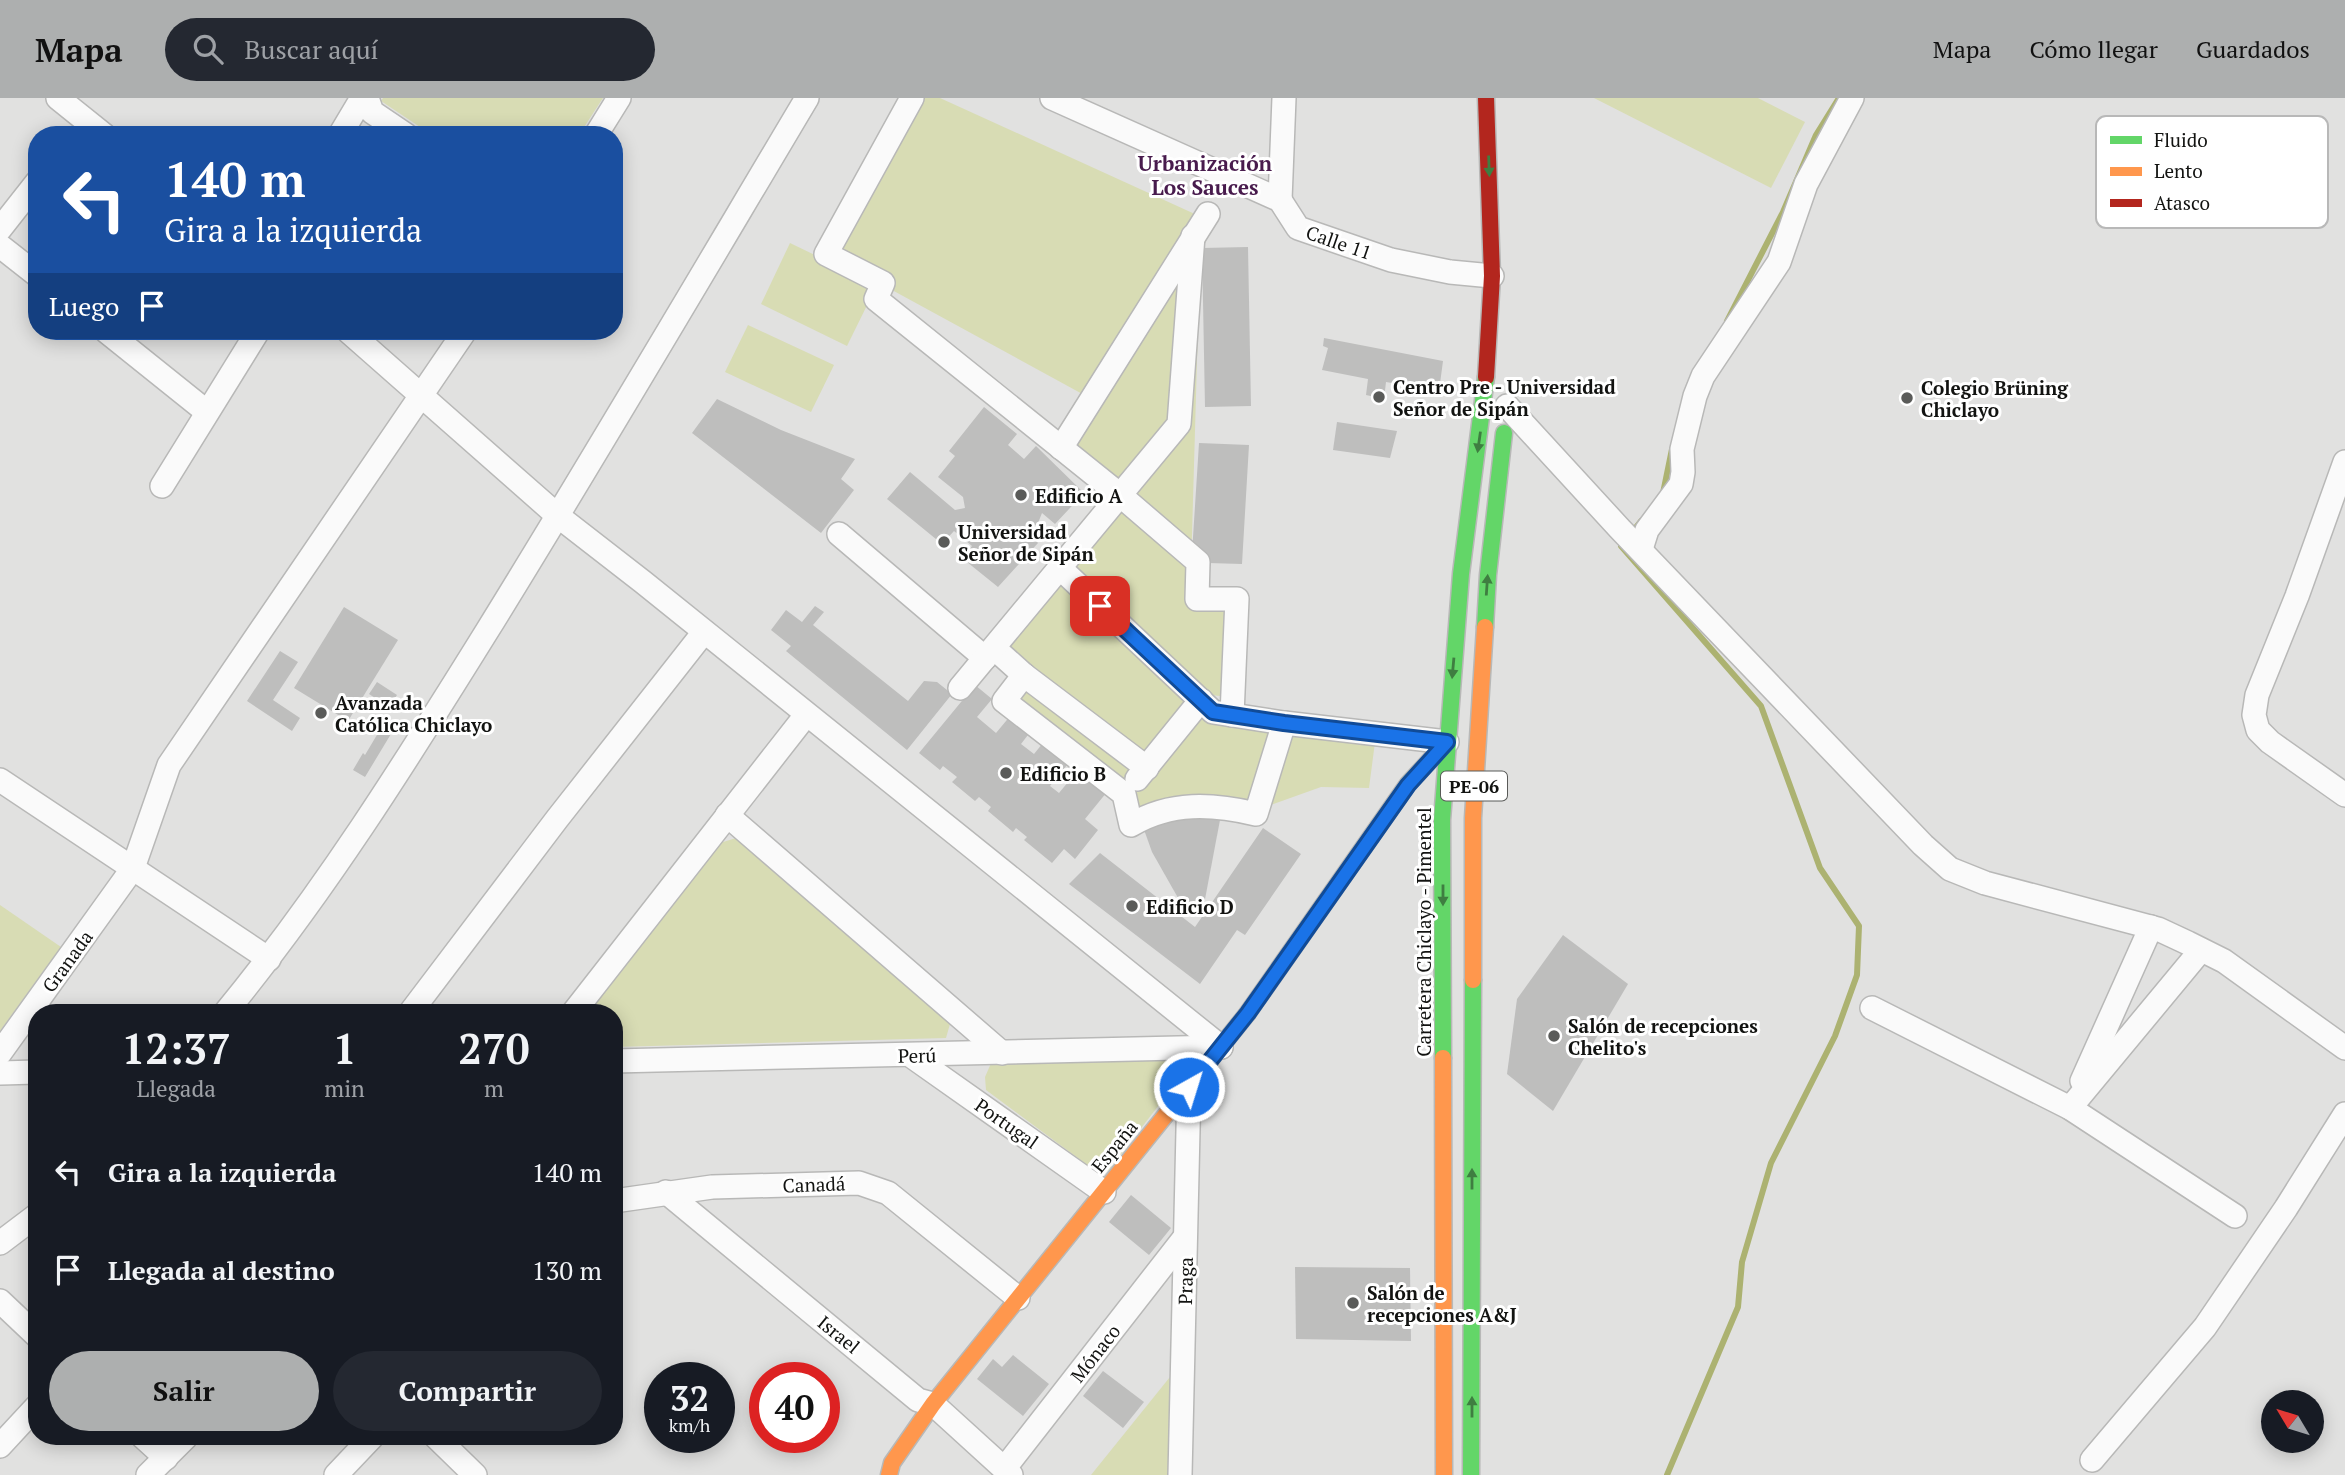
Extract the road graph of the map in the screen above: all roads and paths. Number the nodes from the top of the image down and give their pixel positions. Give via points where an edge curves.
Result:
1 (58, 98) edge
2 (365, 98) edge
3 (619, 98) edge
4 (807, 98) edge
5 (912, 98) edge
6 (1052, 98) edge
7 (1284, 98) edge
8 (1486, 98) edge
9 (1852, 98) edge
10 (79, 126) edge
11 (346, 126) edge
12 (393, 126) edge
13 (602, 126) edge
14 (28, 193) edge
15 (1279, 200) junction
16 (1208, 214) dead end
17 (0, 229) edge
18 (1194, 236) junction
19 (0, 246) edge
20 (28, 268) edge
21 (1492, 276) junction
22 (117, 340) edge
23 (252, 340) edge
24 (358, 340) edge
25 (459, 340) edge
26 (421, 394) junction
27 (1507, 399) joint
28 (207, 412) junction
29 (1061, 448) junction
30 (2345, 462) edge
31 (162, 486) dead end
32 (1120, 495) junction
33 (558, 516) junction
34 (839, 534) dead end
35 (1632, 540) junction
36 (1060, 568) junction
37 (704, 632) junction
38 (989, 653) junction
39 (1024, 675) junction
40 (960, 688) dead end
41 (1201, 700) junction
42 (806, 715) junction
43 (1232, 715) junction
44 (1284, 723) junction
45 (1093, 726) junction
46 (1447, 742) junction
47 (1074, 754) junction
48 (1147, 768) junction
49 (3, 788) edge
50 (1124, 793) junction
51 (2345, 795) edge
52 (727, 815) junction
53 (134, 868) junction
54 (2151, 927) junction
55 (2202, 950) junction
56 (269, 958) junction
57 (35, 1004) edge
58 (232, 1004) edge
59 (417, 1004) edge
60 (580, 1004) edge
61 (1872, 1008) dead end
62 (28, 1014) edge
63 (1221, 1047) junction
64 (2345, 1048) edge
65 (0, 1053) edge
66 (1002, 1053) junction
67 (910, 1055) junction
68 (623, 1060) edge
69 (28, 1072) edge
70 (0, 1073) edge
71 (1189, 1087) junction
72 (2070, 1108) junction
73 (2345, 1114) edge
74 (666, 1192) junction
75 (1104, 1192) junction
76 (623, 1199) edge
77 (2235, 1216) dead end
78 (28, 1222) edge
79 (1185, 1237) junction
80 (0, 1243) edge
81 (1018, 1298) junction
82 (0, 1301) edge
83 (1445, 1305) junction
84 (28, 1327) edge
85 (933, 1404) junction
86 (28, 1416) edge
87 (1428, 1436) dead end
88 (152, 1445) edge
89 (178, 1445) edge
90 (364, 1445) edge
91 (444, 1445) edge
92 (0, 1446) edge
93 (166, 1458) junction
94 (2092, 1460) dead end
95 (1008, 1472) edge
96 (148, 1475) edge
97 (336, 1475) edge
98 (475, 1475) edge
99 (889, 1475) edge
100 (1181, 1475) edge
101 (1444, 1475) edge
102 (1471, 1475) edge

1 - 10 street
2 - 11 street
2 - 12 street via 372,112
3 - 13 street
4 - 33 street
5 - 29 street via 826,254 883,283 876,299
6 - 15 street
7 - 15 street
8 -> 21 main road, Carretera Chiclayo - Pimentel / PE-06
9 - 35 street via 1806,184 1779,262 1703,376 1682,449 1681,484 1647,530
14 - 17 street
15 - 21 street, Calle 11 via 1298,228 1391,260
16 - 18 street
18 - 29 street
18 - 32 street via 1179,424
19 - 20 street
21 -> 46 main road, Carretera Chiclayo - Pimentel / PE-06 via 1485,395 1461,574
22 - 28 street
23 - 28 street
24 - 26 street
25 - 26 street, Granada
26 - 33 street
26 - 53 street, Granada via 170,765
27 - 35 street
102 -> 27 main road, PE-06 via 1473,818 1488,575
28 - 31 street
29 - 32 street
30 - 51 street via 2257,695 2254,715 2258,730 2270,742
32 - 36 street
32 - 43 street via 1198,562 1196,599 1237,599
33 - 37 street
33 - 56 street via 373,812
34 - 38 street
35 - 54 street via 1950,869 1985,883
36 - 38 street
36 - 41 street
37 - 42 street
37 - 59 street
38 - 39 street
38 - 40 street
39 - 45 street
39 - 47 street via 1004,701
41 - 43 street via 1213,712
41 - 48 street
42 - 52 street
42 - 63 street
43 - 44 street
44 - 46 street
44 - 50 street via 1256,814 1227,807 1188,806 1167,809 1131,825
45 - 47 street
45 - 48 street
46 - 63 main road, España via 1408,785
46 -> 83 main road, Carretera Chiclayo - Pimentel / PE-06 via 1443,820
47 - 50 street
48 - 50 street
49 - 53 street
52 - 60 street
52 - 66 street
53 - 56 street
53 - 57 street, Granada
54 - 55 street
54 - 72 street
55 - 64 street
55 - 72 street
56 - 58 street
61 - 72 street
62 - 65 street, Granada
63 - 66 street, Perú
63 - 71 main road, España
66 - 67 street, Perú
67 - 68 street, Perú
67 - 75 street, Portugal
69 - 70 street
71 - 75 main road, España
71 - 79 street, Praga
72 - 77 street
73 - 94 street via 2205,1327
74 - 76 street, Canadá
74 - 81 street, Canadá via 859,1183 888,1193
74 - 85 street, Israel via 918,1400
75 - 81 main road, España
78 - 80 street
79 - 95 street, Mónaco
79 - 100 street, Praga
81 - 85 main road, España
82 - 84 street
83 - 87 main road
83 - 101 main road, Carretera Chiclayo - Pimentel / PE-06
85 - 95 street, Israel
85 - 99 main road, España
86 - 92 street
88 - 93 street
89 - 93 street
90 - 97 street
91 - 98 street
93 - 96 street

